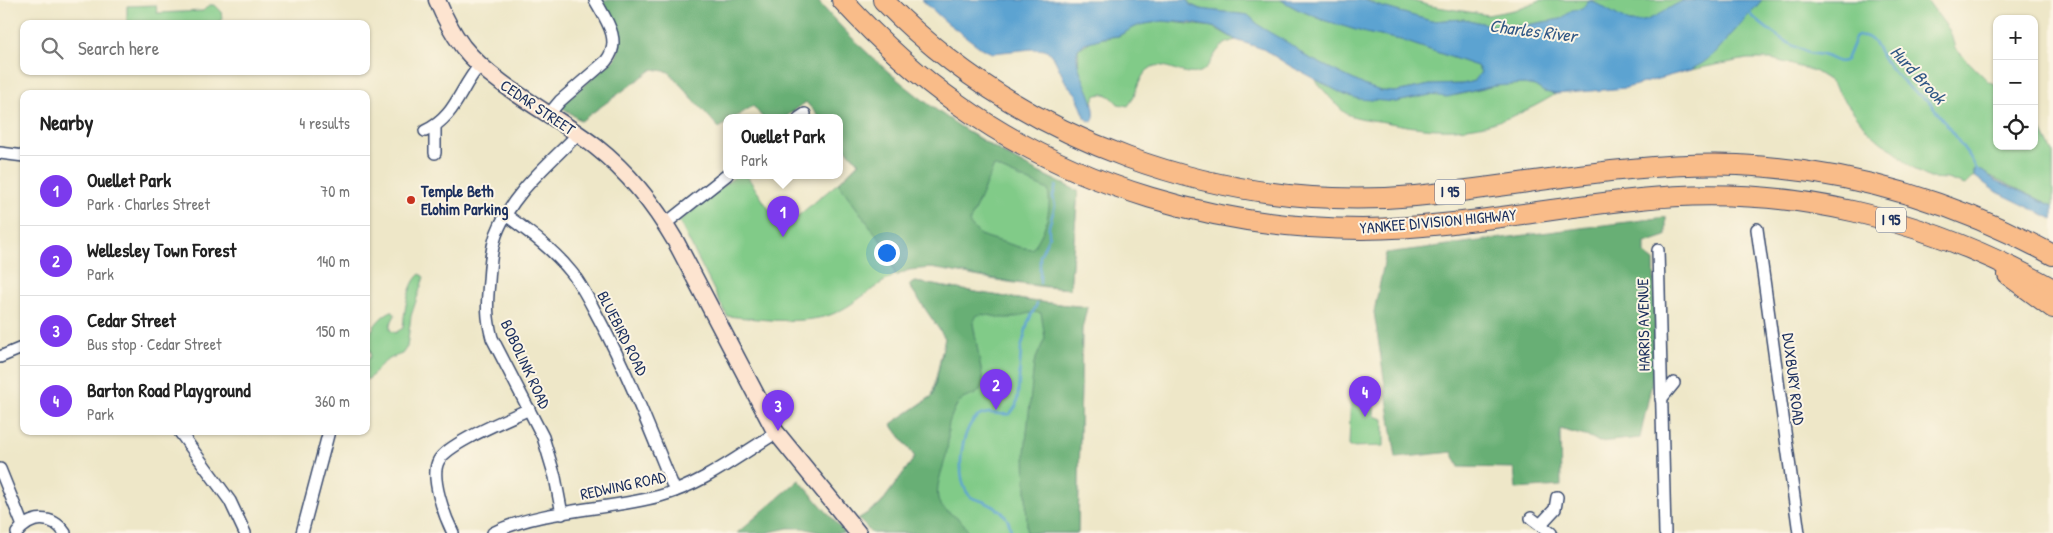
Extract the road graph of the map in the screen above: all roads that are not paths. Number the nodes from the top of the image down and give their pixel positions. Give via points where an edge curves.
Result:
1 (437, 0) edge
2 (595, 0) edge
3 (842, 0) edge
4 (883, 0) edge
5 (480, 65) junction
6 (549, 114) junction
7 (578, 134) junction
8 (0, 153) edge
9 (435, 153) dead end
10 (20, 156) edge
11 (723, 178) edge
12 (506, 215) junction
13 (665, 224) junction
14 (1757, 229) dead end
15 (1970, 247) junction
16 (1658, 250) dead end
17 (2053, 255) edge
18 (2053, 289) edge
19 (2053, 308) edge
20 (20, 350) edge
21 (0, 357) edge
22 (1674, 383) dead end
23 (1661, 399) junction
24 (529, 409) junction
25 (776, 433) junction
26 (181, 435) edge
27 (328, 435) edge
28 (0, 469) edge
29 (676, 491) junction
30 (1558, 497) dead end
31 (562, 514) junction
32 (20, 529) edge
33 (65, 533) edge
34 (245, 533) edge
35 (302, 533) edge
36 (453, 533) edge
37 (493, 533) edge
38 (858, 533) edge
39 (1551, 533) edge
40 (1664, 533) edge
41 (1799, 533) edge

1 - 5 main road, CEDAR STREET via 455,36
2 - 6 street via 612,34 612,53
3 - 15 highway, YANKEE DIVISION HIGHWAY / I 95 via 921,76 999,131 1100,180 1158,200 1208,212 1310,227 1388,228 1650,198 1734,195 1809,202 1859,211
4 - 17 highway, YANKEE DIVISION HIGHWAY / I 95 via 954,63 1040,118 1132,159 1221,184 1296,196 1381,198 1652,167 1721,165 1772,168 1857,180 1916,196 1987,222
5 - 6 main road, CEDAR STREET
5 - 9 street via 449,114 430,128
6 - 7 main road, CEDAR STREET
7 - 12 street, BOBOLINK ROAD via 519,196
7 - 13 main road, CEDAR STREET via 621,169
8 - 10 street
11 - 13 street
12 - 24 street, BOBOLINK ROAD via 496,234 491,254 487,320 492,338
12 - 29 street, BLUEBIRD ROAD via 555,255 585,294 635,391
13 - 25 main road, CEDAR STREET
14 - 41 street, DUXBURY ROAD
15 - 18 highway, YANKEE DIVISION HIGHWAY / I 95
15 - 19 highway
16 - 23 street, HARRIS AVENUE
20 - 21 street
22 - 23 street, HARRIS AVENUE
23 - 40 street, HARRIS AVENUE
24 - 31 street, BOBOLINK ROAD via 543,437
24 - 36 street via 450,448 439,460 435,474
25 - 29 street, REDWING ROAD via 710,476
25 - 38 main road, CEDAR STREET
26 - 34 street via 230,501
27 - 35 street
28 - 32 street
29 - 31 street, REDWING ROAD
30 - 39 street via 1555,509 1536,521
31 - 37 street, REDWING ROAD via 525,521
32 - 33 street via 38,519 55,522

